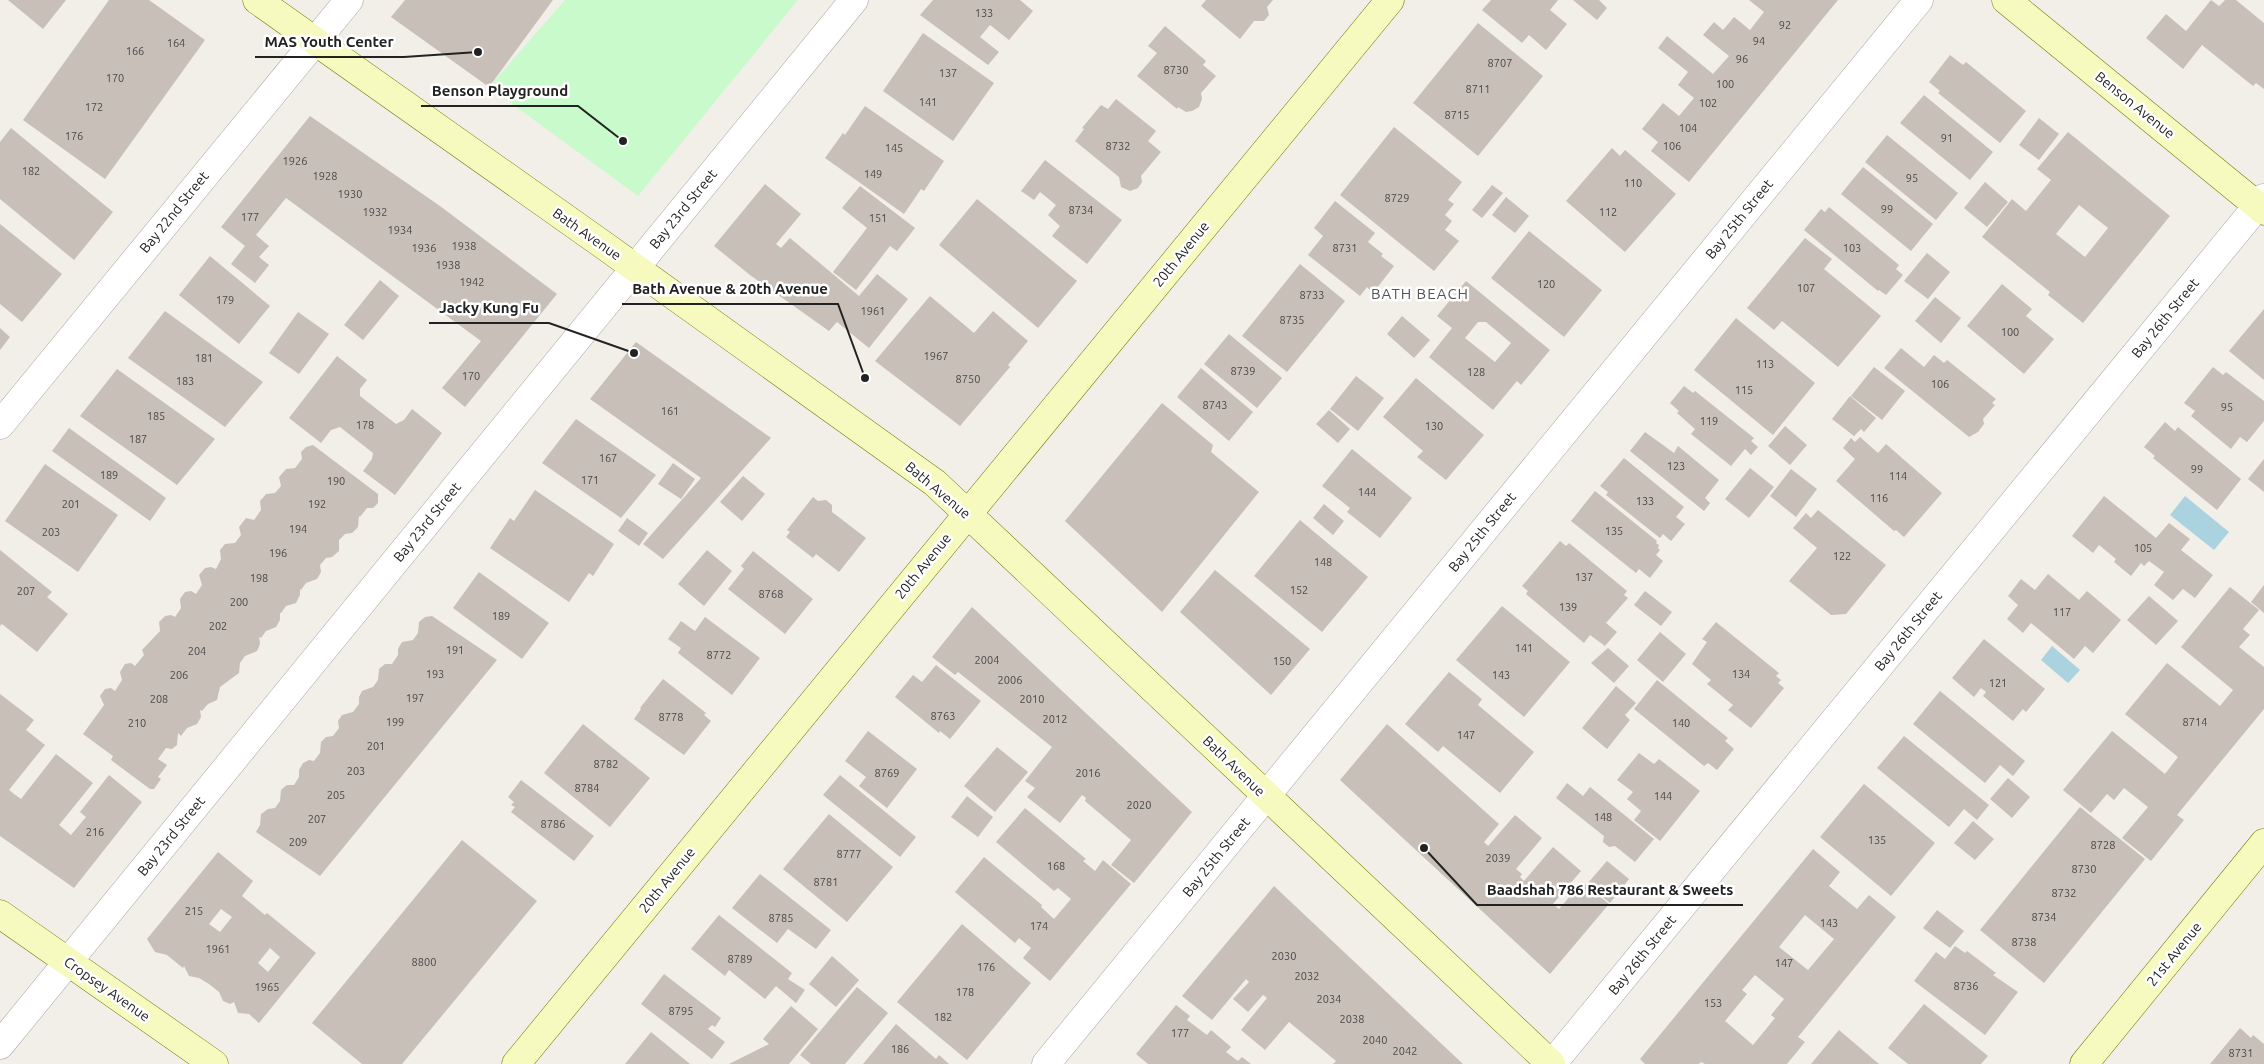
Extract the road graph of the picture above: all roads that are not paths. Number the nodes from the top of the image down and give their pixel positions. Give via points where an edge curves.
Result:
1 (257, 0) edge
2 (349, 0) edge
3 (854, 0) edge
4 (1390, 0) edge
5 (1919, 0) edge
6 (2006, 0) edge
7 (315, 41) junction
8 (2262, 205) edge
9 (635, 267) junction
10 (0, 425) edge
11 (966, 513) junction
12 (1265, 796) junction
13 (2264, 843) edge
14 (0, 914) edge
15 (68, 962) junction
16 (0, 1045) edge
17 (214, 1064) edge
18 (516, 1064) edge
19 (1046, 1064) edge
20 (1552, 1064) edge
21 (2084, 1064) edge

1 - 7 street, Bath Avenue
2 - 7 street, Bay 22nd Street
3 - 9 street, Bay 23rd Street
4 - 11 street, 20th Avenue
5 - 12 street, Bay 25th Street
6 - 8 street, Benson Avenue
7 - 9 street, Bath Avenue
7 - 10 street, Bay 22nd Street
8 - 20 street, Bay 26th Street
9 - 11 street, Bath Avenue via 935,483
9 - 15 street, Bay 23rd Street
11 - 12 street, Bath Avenue
11 - 18 street, 20th Avenue
12 - 19 street, Bay 25th Street
12 - 20 street, Bath Avenue
13 - 21 street, 21st Avenue
14 - 15 street, Cropsey Avenue
15 - 16 street, Bay 23rd Street
15 - 17 street, Cropsey Avenue

